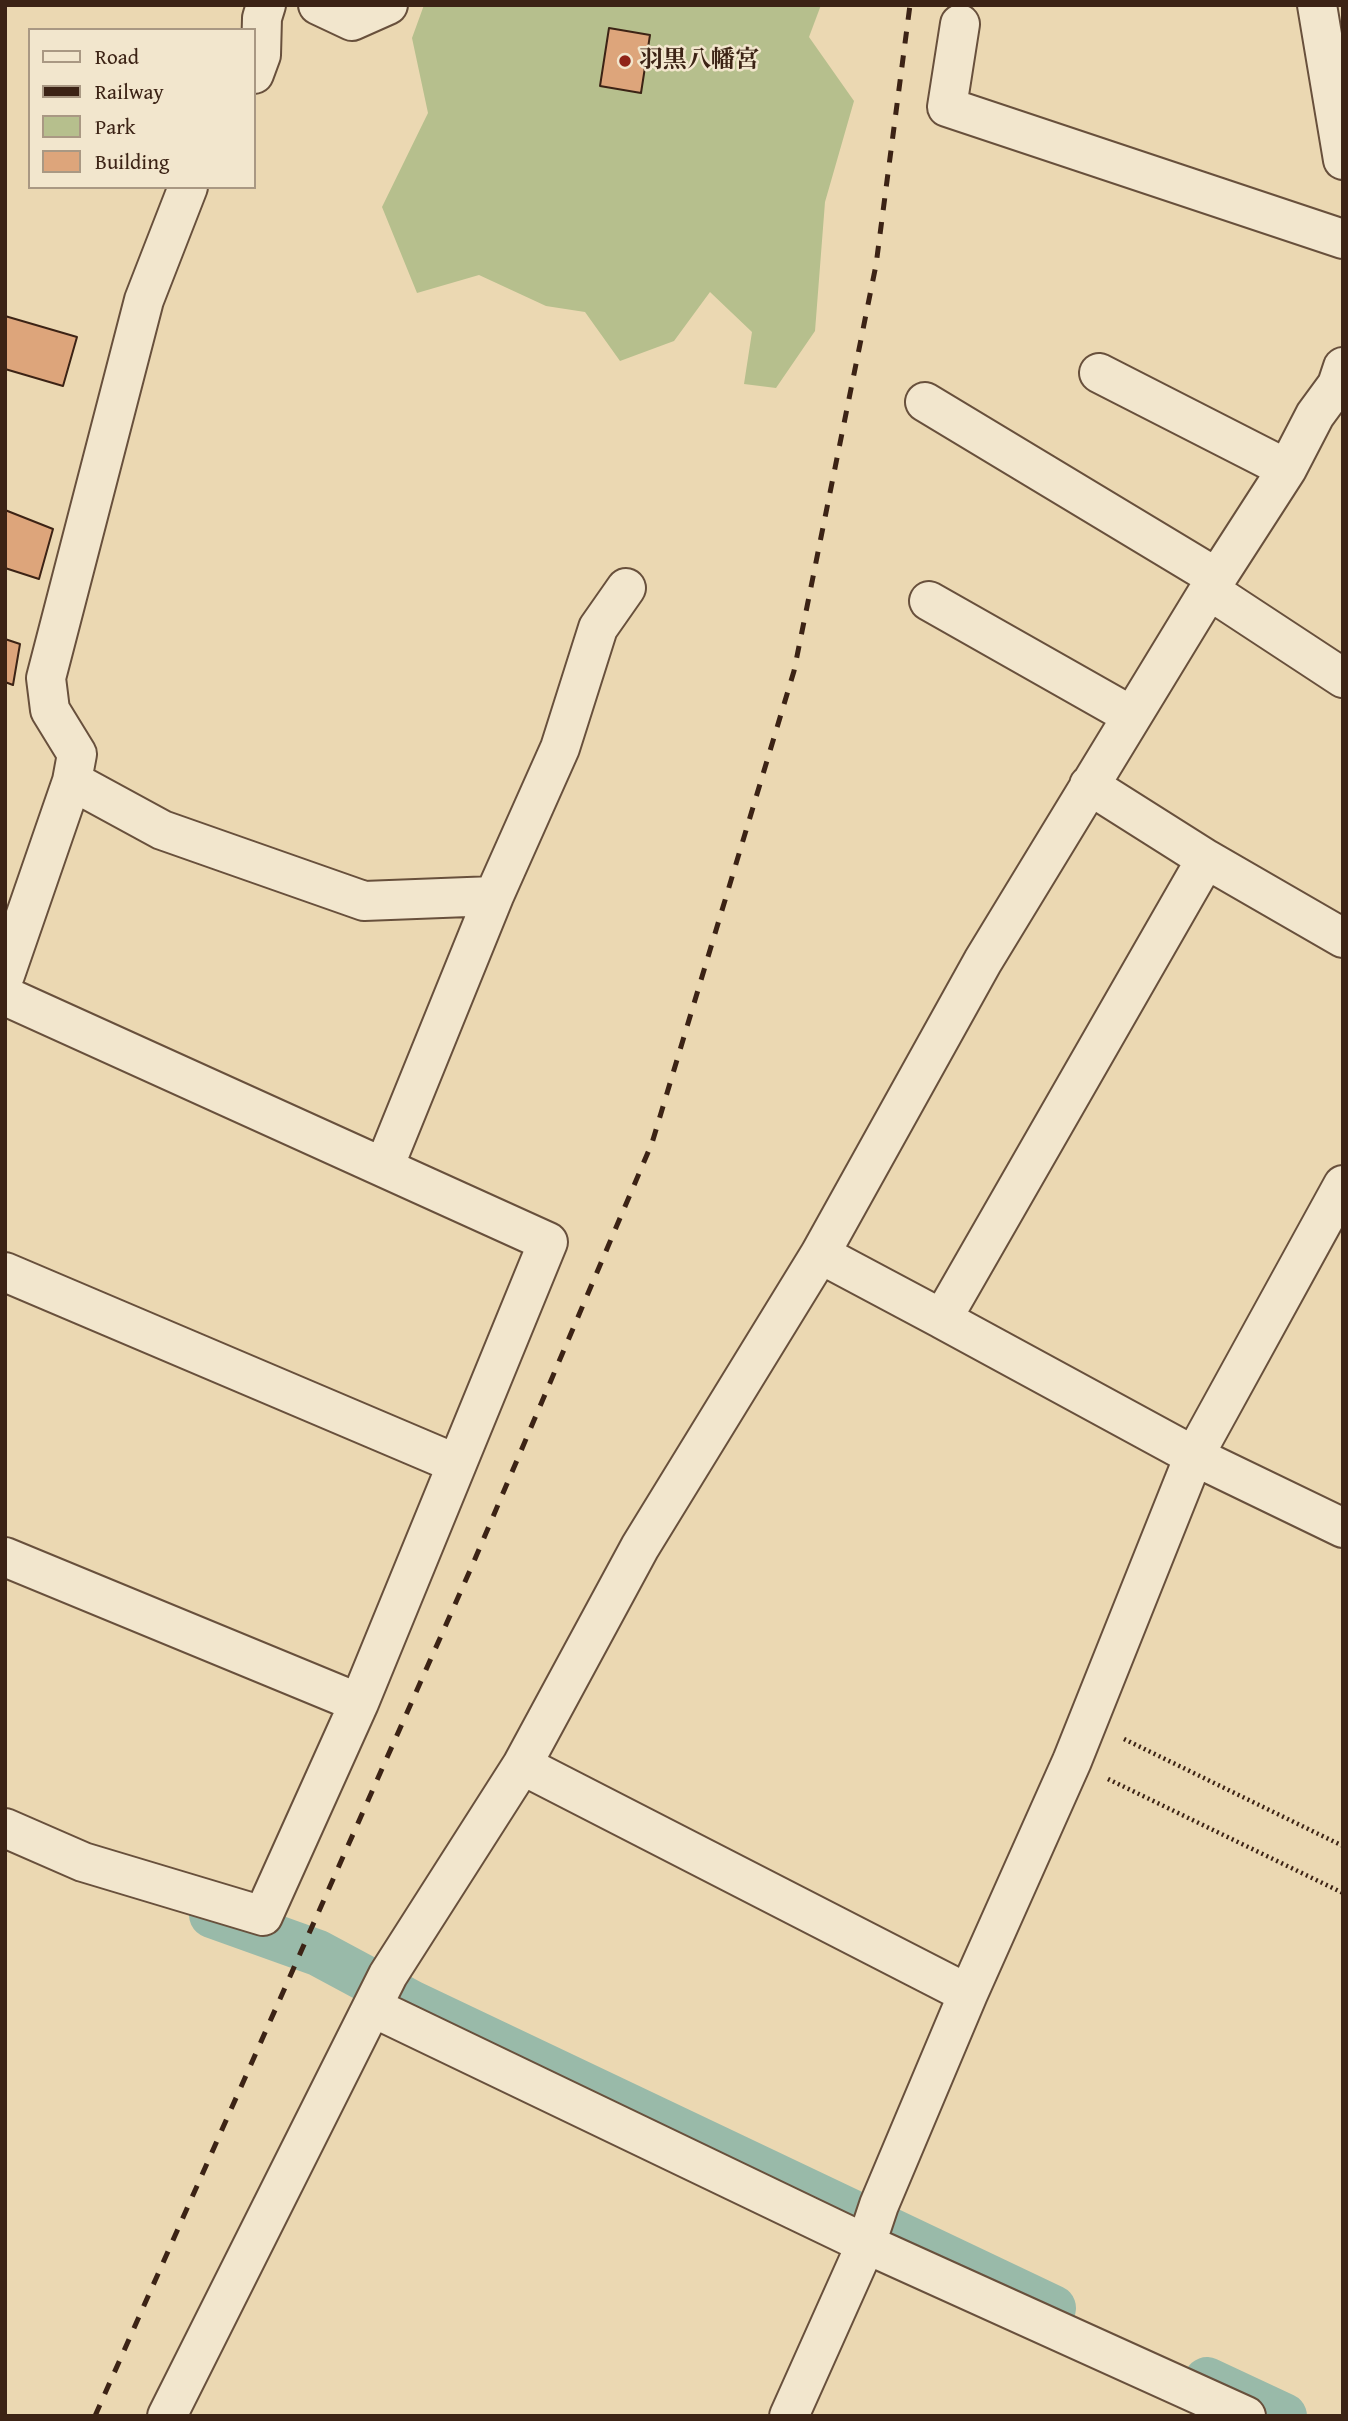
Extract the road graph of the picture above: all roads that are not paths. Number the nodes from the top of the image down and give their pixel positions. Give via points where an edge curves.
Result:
1 (266, 5) edge
2 (318, 5) edge
3 (388, 5) edge
4 (1317, 5) edge
5 (960, 24) dead end
6 (256, 69) edge
7 (1343, 160) edge
8 (187, 189) edge
9 (1343, 239) edge
10 (1343, 367) edge
11 (1099, 373) dead end
12 (925, 402) dead end
13 (1287, 469) junction
14 (1213, 584) junction
15 (626, 588) dead end
16 (929, 601) dead end
17 (1343, 678) edge
18 (1132, 716) junction
19 (72, 781) junction
20 (1089, 785) junction
21 (1206, 859) junction
22 (494, 896) junction
23 (1343, 938) edge
24 (5, 975) edge
25 (5, 996) edge
26 (384, 1167) junction
27 (1343, 1185) edge
28 (820, 1254) junction
29 (5, 1272) edge
30 (942, 1320) junction
31 (1194, 1456) junction
32 (457, 1464) junction
33 (1343, 1528) edge
34 (5, 1557) edge
35 (359, 1703) junction
36 (522, 1765) junction
37 (5, 1828) edge
38 (380, 1991) junction
39 (968, 1994) junction
40 (866, 2244) junction
41 (167, 2416) edge
42 (789, 2416) edge
43 (1246, 2416) edge

1 - 6 street
2 - 3 street via 352,21
4 - 7 street
5 - 9 street via 947,107
8 - 19 street via 144,300 46,678 50,710 77,754
10 - 13 street
11 - 13 street
12 - 14 street
13 - 14 street
14 - 17 street
14 - 18 street
15 - 22 street via 598,628 560,748
16 - 18 street
18 - 20 street
19 - 22 street via 162,830 365,901
19 - 24 street
20 - 21 street
20 - 28 street via 983,961
21 - 23 street
21 - 30 street
22 - 26 street
25 - 26 street
26 - 32 street via 548,1242
27 - 31 street
28 - 30 street
28 - 36 street via 640,1547
29 - 32 street
30 - 31 street
31 - 33 street
31 - 39 street via 1072,1761
32 - 35 street
34 - 35 street
35 - 37 street via 263,1916 83,1862
36 - 38 street
36 - 39 street
38 - 40 street
38 - 41 street
39 - 40 street
40 - 42 street
40 - 43 street

